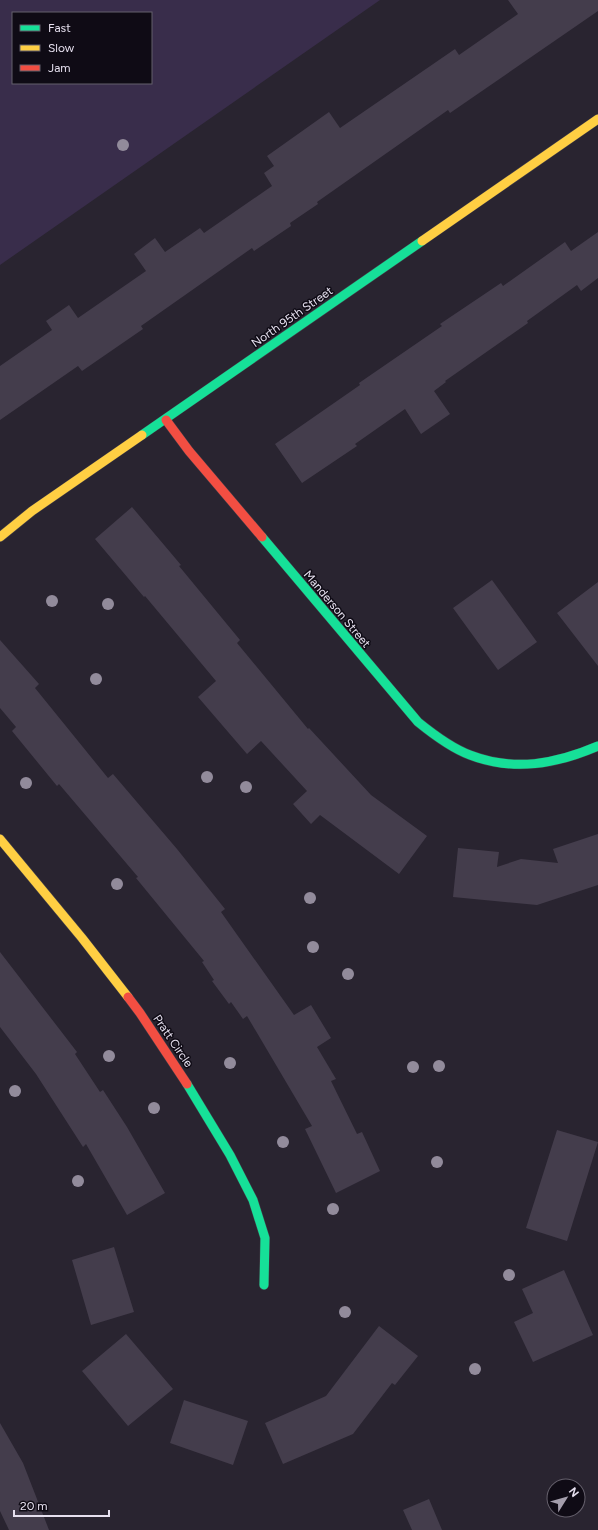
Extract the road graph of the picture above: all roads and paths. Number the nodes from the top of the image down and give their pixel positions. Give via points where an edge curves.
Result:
1 (598, 119) edge
2 (166, 420) junction
3 (0, 537) edge
4 (598, 746) edge
5 (0, 840) edge
6 (264, 1285) dead end

1 - 2 street, North 95th Street
2 - 3 street, North 95th Street
2 - 4 street, Manderson Street via 189,451 418,722 439,739 468,755 523,766 555,762 580,755
5 - 6 street, Pratt Circle via 82,938 140,1013 179,1071 230,1156 253,1200 265,1238

